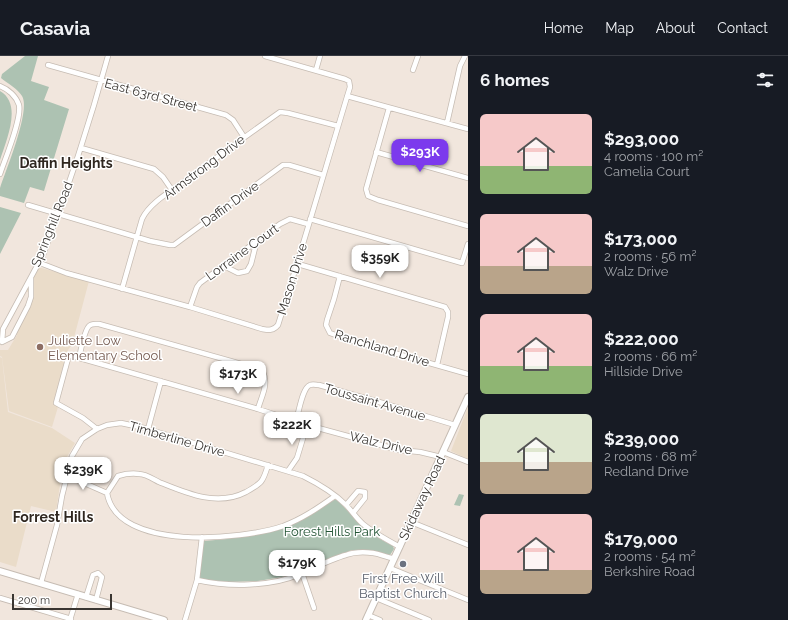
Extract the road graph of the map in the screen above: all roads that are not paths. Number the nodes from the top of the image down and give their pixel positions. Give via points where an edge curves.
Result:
1 (108, 56) edge
2 (264, 56) edge
3 (320, 56) edge
4 (418, 56) edge
5 (465, 56) edge
6 (48, 65) dead end
7 (316, 70) junction
8 (413, 70) dead end
9 (101, 81) junction
10 (0, 86) edge
11 (347, 96) junction
12 (389, 108) junction
13 (447, 123) junction
14 (338, 126) junction
15 (468, 129) edge
16 (244, 137) junction
17 (81, 148) junction
18 (376, 152) junction
19 (0, 174) edge
20 (323, 175) junction
21 (468, 178) edge
22 (172, 190) junction
23 (28, 205) dead end
24 (59, 215) junction
25 (309, 221) junction
26 (468, 226) edge
27 (136, 237) junction
28 (255, 242) junction
29 (468, 244) edge
30 (40, 263) junction
31 (298, 264) junction
32 (224, 266) junction
33 (340, 276) junction
34 (30, 278) junction
35 (122, 289) junction
36 (190, 307) junction
37 (79, 358) junction
38 (437, 365) junction
39 (468, 374) edge
40 (161, 382) junction
41 (468, 397) edge
42 (258, 409) junction
43 (296, 420) junction
44 (307, 425) junction
45 (455, 425) junction
46 (97, 429) junction
47 (148, 430) junction
48 (442, 454) junction
49 (468, 462) edge
50 (268, 465) junction
51 (288, 471) junction
52 (66, 475) junction
53 (107, 493) junction
54 (336, 496) junction
55 (346, 505) junction
56 (353, 513) junction
57 (411, 522) junction
58 (202, 537) junction
59 (468, 545) edge
60 (400, 547) junction
61 (394, 558) junction
62 (390, 568) junction
63 (0, 570) edge
64 (302, 573) junction
65 (197, 580) junction
66 (41, 583) junction
67 (78, 594) junction
68 (86, 597) junction
69 (0, 598) edge
70 (376, 598) junction
71 (96, 600) junction
72 (468, 600) edge
73 (314, 608) dead end
74 (367, 617) edge
75 (70, 619) edge
76 (164, 620) edge
77 (185, 620) edge
78 (380, 620) edge
79 (429, 620) edge

1 - 9 street, Springhill Road
2 - 7 street
3 - 7 street
4 - 8 street
5 - 13 street via 460,66
6 - 9 street, East 63rd Street
7 - 11 street, Mason Drive via 349,82
9 - 16 street, East 63rd Street via 226,115 233,120
9 - 17 street, Springhill Road
10 - 19 street via 13,95 19,105 19,116
11 - 12 street
11 - 14 street, Mason Drive
12 - 13 street
12 - 18 street
13 - 15 street
14 - 16 street, Armstrong Drive via 280,112
14 - 20 street, Mason Drive
16 - 22 street, Armstrong Drive
17 - 22 street via 154,169
17 - 24 street, Springhill Road
18 - 21 street
18 - 26 street via 366,189 368,196
20 - 25 street, Mason Drive
20 - 27 street, Daffin Drive via 289,164 283,165 174,245
22 - 27 street, Armstrong Drive via 145,213
23 - 24 street
24 - 27 street
24 - 30 street, Springhill Road
25 - 28 street, Lorraine Court via 290,219
25 - 29 street, Lorraine Court via 462,263
25 - 31 street, Mason Drive
27 - 35 street, Armstrong Drive
28 - 32 street, Lorraine Court
28 - 32 street via 247,271 238,273
30 - 34 street, Springhill Road
30 - 35 street, Mason Drive
31 - 33 street
31 - 36 street, Mason Drive via 275,329 262,329
32 - 36 street, Lorraine Court via 200,283
33 - 38 street via 445,307 448,317
33 - 38 street, Ranchland Drive via 326,325 330,333
34 - 34 street, Springhill Road via 3,329 2,342 12,337 28,306
35 - 36 street, Mason Drive
37 - 40 street, Walz Drive
37 - 42 street via 86,330 93,324 99,324 256,368 264,372 265,377 264,392
37 - 46 street via 68,355 56,403
38 - 39 street, Ranchland Drive
40 - 42 street, Walz Drive
40 - 47 street
41 - 45 main road, Skidaway Road
42 - 43 street, Walz Drive
43 - 44 street, Walz Drive
43 - 45 street, Toussaint Avenue via 303,395 311,384
44 - 48 street, Walz Drive via 399,450
44 - 51 street via 297,458
45 - 48 main road, Skidaway Road
46 - 47 street, Timberline Drive via 121,423
46 - 52 street, Timberline Drive via 82,439 72,456
47 - 50 street, Timberline Drive
48 - 49 street, Walz Drive
48 - 57 main road, Skidaway Road
50 - 51 street, Timberline Drive
50 - 53 street via 264,480 255,487 242,494 220,499 179,490 141,474 118,476
51 - 54 street, Timberline Drive via 320,484
52 - 53 street
52 - 66 street, Timberline Drive via 57,525
53 - 58 street via 115,510 133,525 163,535
54 - 55 street, Timberline Drive
54 - 58 street via 315,511 267,531
55 - 56 street, Timberline Drive
55 - 56 street via 358,490 365,492 365,498
56 - 60 street, Timberline Drive via 367,527
57 - 59 street
57 - 60 main road, Skidaway Road
58 - 65 street
60 - 61 main road, Skidaway Road
61 - 62 main road, Skidaway Road
61 - 64 street via 372,553 346,555
62 - 70 main road, Skidaway Road
62 - 72 street
63 - 66 main road
64 - 65 street via 282,580 260,583 219,584
64 - 73 street
65 - 77 street
66 - 67 main road
67 - 68 main road
67 - 75 street
68 - 71 main road
68 - 71 street via 94,575 98,573 102,578
69 - 75 street
70 - 74 main road, Skidaway Road
70 - 79 street
71 - 76 main road
74 - 78 street

